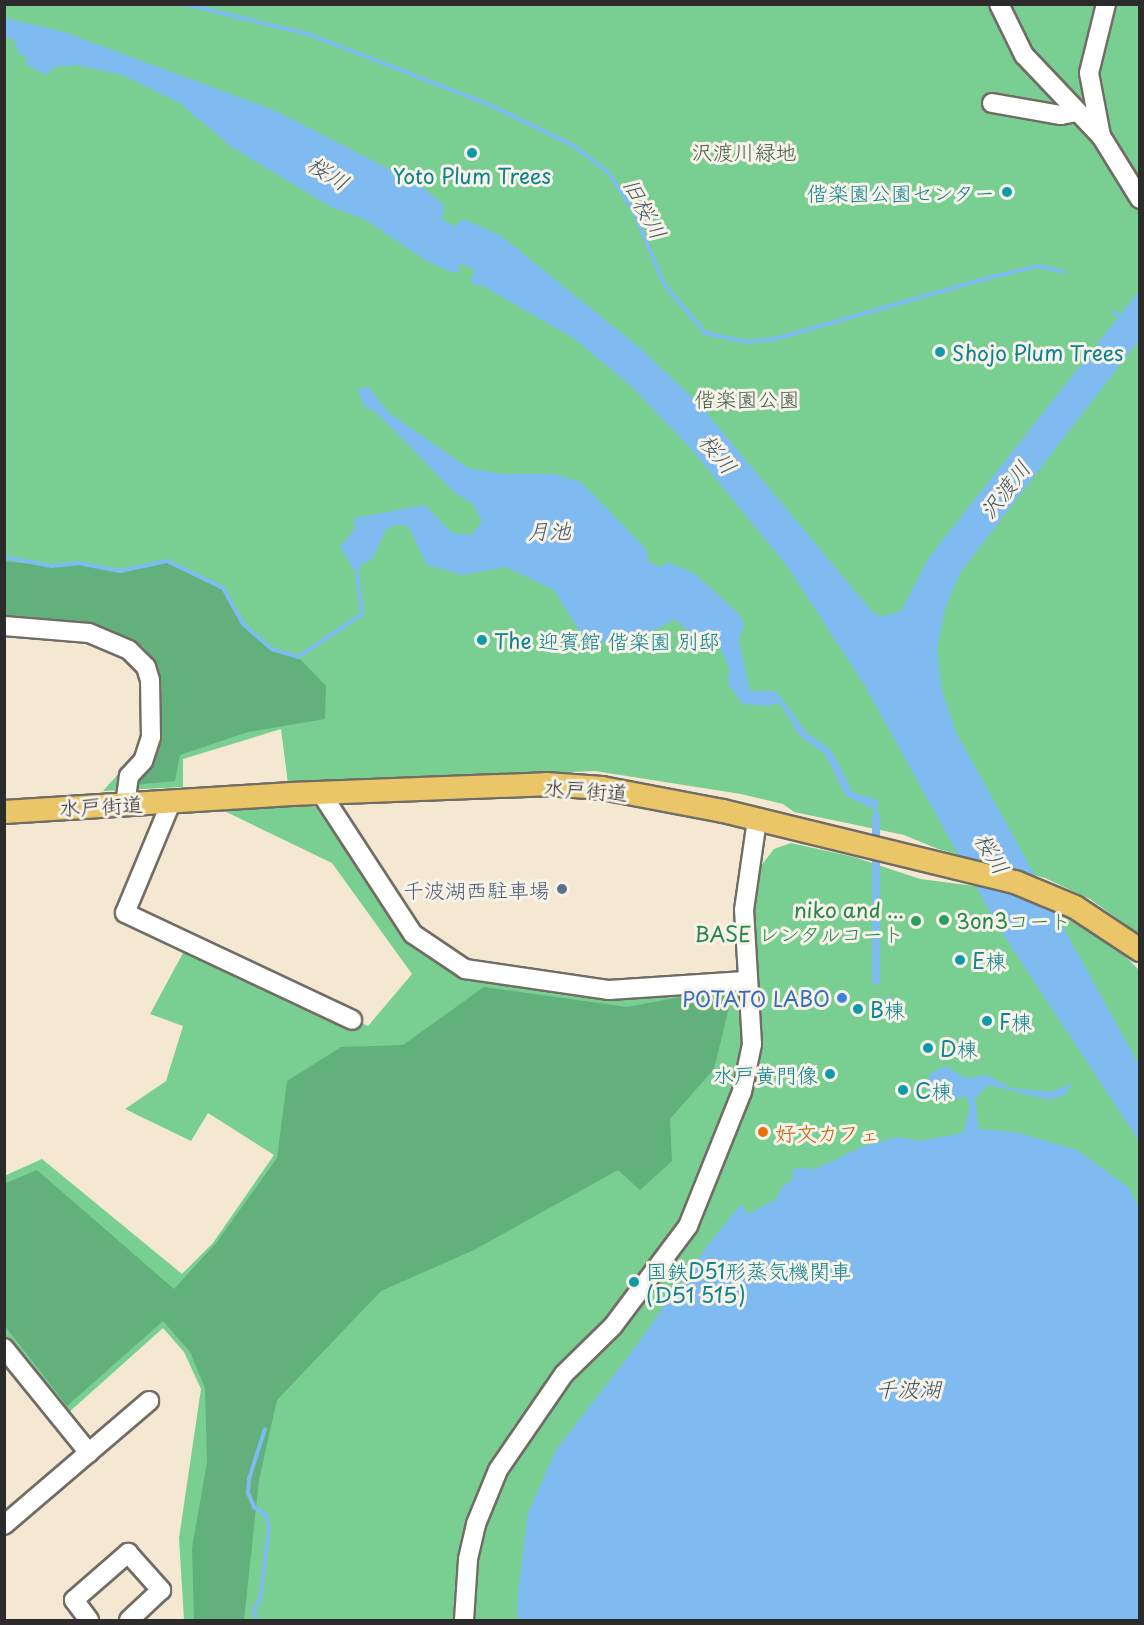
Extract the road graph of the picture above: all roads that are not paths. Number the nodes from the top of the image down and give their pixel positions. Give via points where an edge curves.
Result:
1 (999, 4) edge
2 (1106, 4) edge
3 (992, 103) dead end
4 (1077, 112) junction
5 (1101, 136) junction
6 (1140, 199) edge
7 (4, 626) edge
8 (321, 793) junction
9 (172, 800) junction
10 (125, 804) junction
11 (4, 812) edge
12 (757, 820) junction
13 (1140, 950) edge
14 (745, 981) junction
15 (352, 1020) dead end
16 (4, 1348) edge
17 (149, 1401) dead end
18 (89, 1453) junction
19 (4, 1525) edge
20 (89, 1620) edge
21 (129, 1620) edge
22 (464, 1620) edge

1 - 4 street via 1024,55
2 - 5 street via 1089,73
3 - 4 street via 1061,115
4 - 5 street
5 - 6 street
7 - 10 street via 88,633 129,650 146,668 151,737 143,761 129,776
8 - 9 main road, 水戸街道
8 - 12 main road, 水戸街道 via 572,786 647,795
8 - 14 street via 413,934 465,969 609,990
9 - 10 main road, 水戸街道
9 - 15 street via 125,913
10 - 11 main road, 水戸街道
12 - 13 main road, 水戸街道 via 1015,882 1076,907
12 - 14 street via 744,910
14 - 22 street via 752,1044 742,1092 688,1226 613,1326 564,1374 498,1470 474,1533 464,1593
16 - 18 street
17 - 18 street
18 - 19 street
20 - 21 street via 74,1600 128,1553 161,1590

